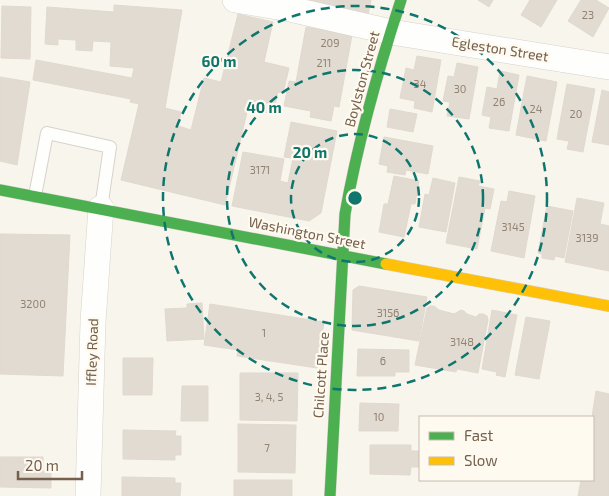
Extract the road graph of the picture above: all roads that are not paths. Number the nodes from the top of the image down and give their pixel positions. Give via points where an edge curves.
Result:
1 (235, 0) edge
2 (401, 0) edge
3 (289, 5) edge
4 (390, 32) junction
5 (608, 66) edge
6 (0, 190) edge
7 (35, 196) junction
8 (101, 208) junction
9 (344, 255) junction
10 (609, 306) edge
11 (88, 496) edge
12 (330, 496) edge

1 - 3 street, Egleston Street
2 - 4 main road, Boylston Street
3 - 4 street, Egleston Street
4 - 5 street, Egleston Street
4 - 9 main road, Boylston Street via 353,170 345,214
6 - 7 main road, Washington Street
7 - 8 main road, Washington Street
7 - 8 lane via 47,133 110,147
8 - 9 main road, Washington Street
8 - 11 street, Iffley Road via 93,322
9 - 10 main road, Washington Street
9 - 12 main road, Chilcott Place

